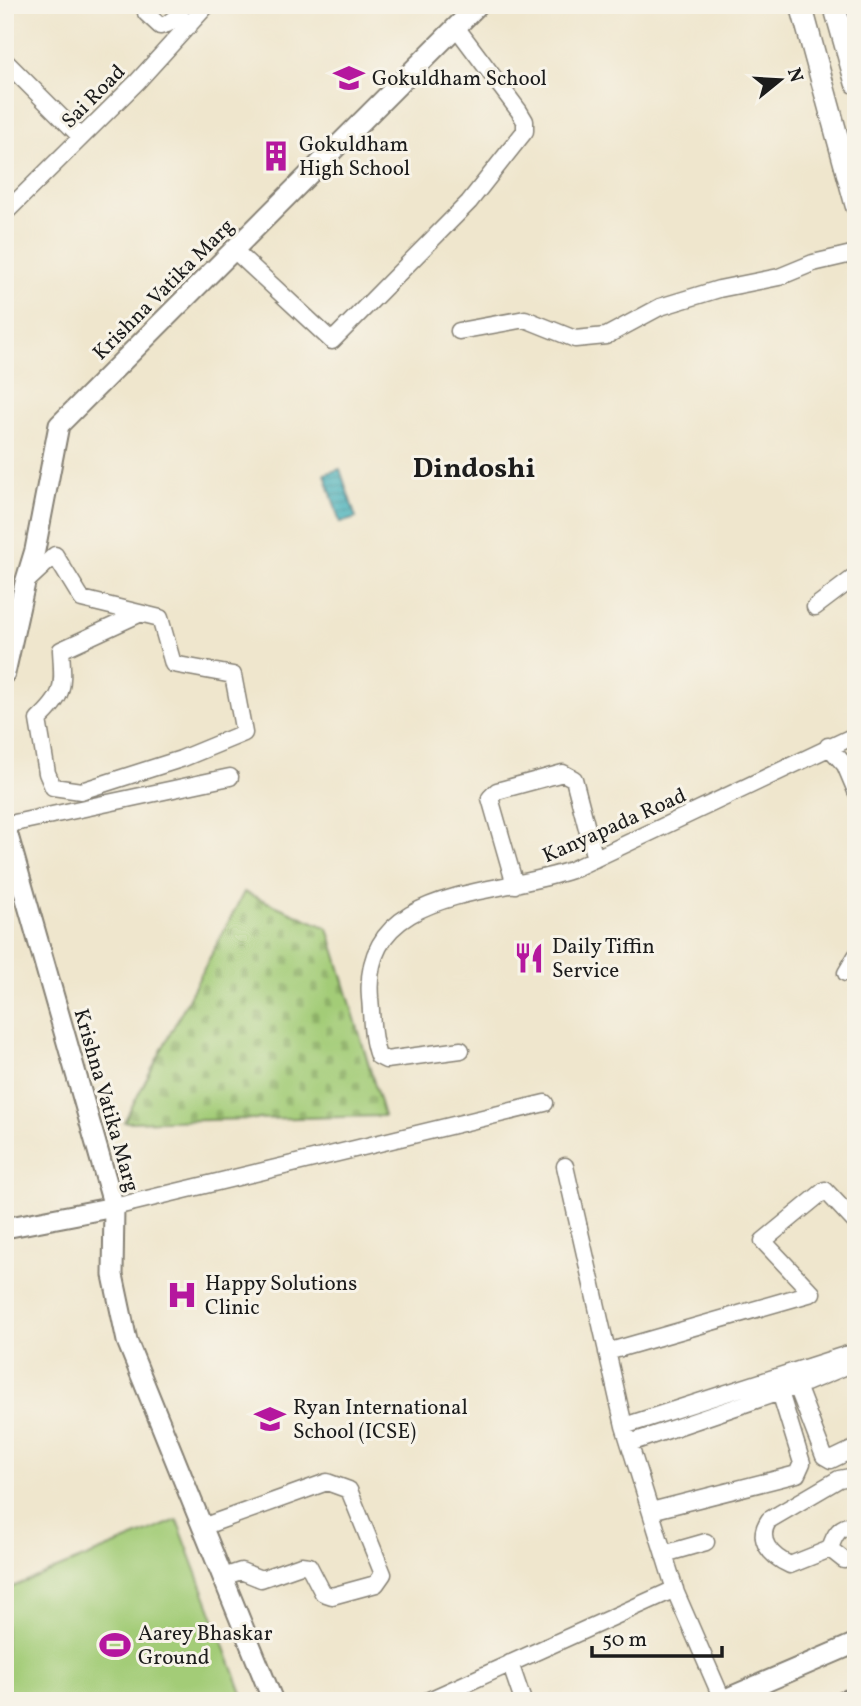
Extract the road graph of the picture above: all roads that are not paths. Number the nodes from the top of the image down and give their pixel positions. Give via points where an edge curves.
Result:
1 (207, 5) edge
2 (478, 5) edge
3 (801, 5) edge
4 (834, 5) edge
5 (146, 13) dead end
6 (185, 15) edge
7 (456, 27) junction
8 (5, 61) edge
9 (856, 83) edge
10 (81, 136) junction
11 (856, 205) edge
12 (5, 214) edge
13 (234, 250) junction
14 (856, 253) edge
15 (460, 331) dead end
16 (856, 576) edge
17 (25, 583) junction
18 (815, 607) dead end
19 (139, 614) junction
20 (5, 673) edge
21 (856, 735) edge
22 (828, 747) junction
23 (230, 777) dead end
24 (856, 791) edge
25 (5, 825) edge
26 (595, 859) junction
27 (515, 885) junction
28 (856, 956) edge
29 (846, 973) dead end
30 (461, 1051) dead end
31 (545, 1103) dead end
32 (565, 1166) dead end
33 (114, 1207) junction
34 (856, 1223) edge
35 (5, 1228) edge
36 (856, 1348) edge
37 (607, 1352) junction
38 (856, 1363) edge
39 (797, 1386) junction
40 (780, 1392) junction
41 (624, 1426) junction
42 (630, 1443) junction
43 (856, 1448) edge
44 (856, 1476) edge
45 (651, 1511) junction
46 (856, 1525) edge
47 (202, 1527) junction
48 (708, 1545) dead end
49 (830, 1549) junction
50 (665, 1558) junction
51 (844, 1560) dead end
52 (223, 1577) junction
53 (675, 1589) junction
54 (856, 1643) edge
55 (510, 1663) junction
56 (856, 1696) edge
57 (722, 1700) edge
58 (273, 1701) edge
59 (427, 1701) edge
60 (523, 1701) edge
61 (844, 1701) edge

1 - 6 street, Sai Road
2 - 7 street, Krishna Vatika Marg
3 - 11 main road
4 - 9 main road
5 - 6 street via 160,26
6 - 10 street, Sai Road
7 - 13 street, Krishna Vatika Marg
7 - 13 street via 519,111 524,131 469,202 342,331 332,341
8 - 10 street
10 - 12 street, Sai Road
13 - 17 street, Krishna Vatika Marg via 59,425 36,550
14 - 15 street via 660,307 606,336 575,339 525,319
16 - 18 street
17 - 19 street via 55,555 82,599
17 - 20 street, Krishna Vatika Marg
19 - 19 street via 61,650 63,687 57,702 38,720 53,787 82,791 181,760 244,733 233,675 173,664 160,618
21 - 22 street, Kanyapada Road
22 - 24 street via 845,765
22 - 26 street, Kanyapada Road
23 - 25 street
25 - 33 street, Krishna Vatika Marg
26 - 27 street, Kanyapada Road via 545,879
26 - 27 street via 574,779 563,773 497,791 490,798
27 - 30 street, Kanyapada Road via 412,912 396,923 372,959 369,977 378,1056 386,1060
28 - 29 street
31 - 33 street
32 - 37 street
33 - 35 street
33 - 47 street, Krishna Vatika Marg via 113,1276 127,1341
34 - 37 street via 825,1190 764,1241 812,1293
36 - 41 street
37 - 41 street
38 - 39 street
39 - 40 street
39 - 43 street via 824,1456 831,1460
40 - 42 street
40 - 45 street via 802,1463 797,1474
41 - 42 street
42 - 45 street
44 - 49 street via 839,1479 769,1520 764,1528 764,1539 775,1558 790,1565
45 - 50 street
46 - 49 street via 841,1528
47 - 52 street, Krishna Vatika Marg
47 - 52 street via 327,1482 337,1484 349,1490 383,1574 376,1584 332,1596 323,1593 309,1566 261,1579 241,1570
48 - 50 street
49 - 51 street
50 - 53 street
52 - 58 street, Krishna Vatika Marg
53 - 55 street
53 - 57 street
54 - 57 street
55 - 59 street
55 - 60 street
56 - 61 street

